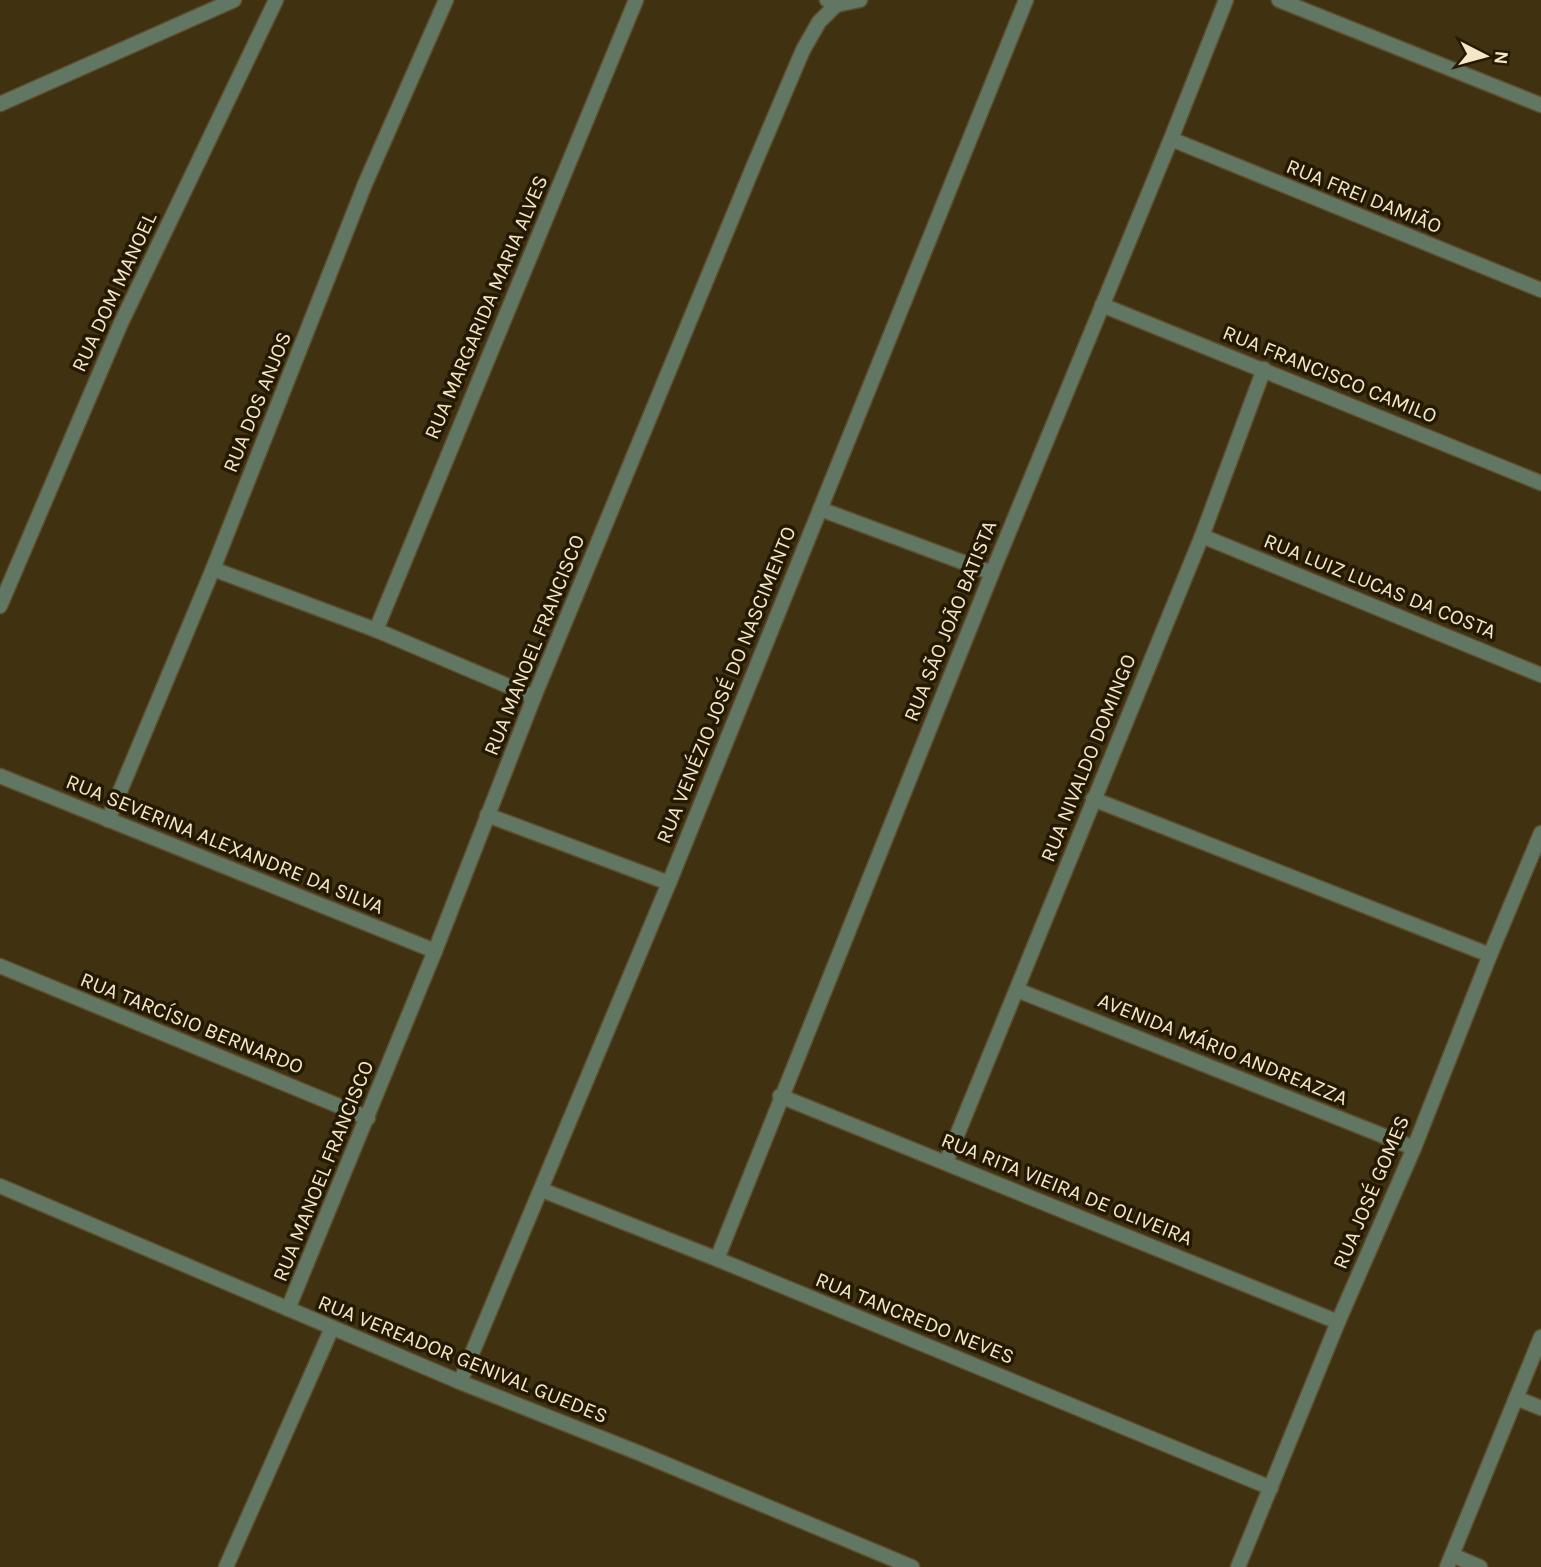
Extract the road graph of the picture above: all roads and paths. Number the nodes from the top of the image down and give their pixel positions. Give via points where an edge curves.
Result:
1 (234, 0) edge
2 (276, 0) edge
3 (446, 0) edge
4 (636, 0) edge
5 (860, 0) edge
6 (1226, 0) edge
7 (1279, 0) edge
8 (1024, 1) edge
9 (831, 3) edge
10 (0, 104) edge
11 (1541, 105) edge
12 (1171, 139) junction
13 (1541, 290) edge
14 (1102, 305) junction
15 (1264, 369) junction
16 (1541, 483) edge
17 (820, 509) junction
18 (1202, 536) junction
19 (213, 569) junction
20 (992, 573) junction
21 (0, 606) edge
22 (376, 630) junction
23 (1541, 675) edge
24 (534, 697) junction
25 (0, 776) edge
26 (1093, 799) junction
27 (487, 815) junction
28 (108, 820) junction
29 (1541, 833) edge
30 (669, 883) junction
31 (435, 951) junction
32 (1490, 956) junction
33 (0, 966) edge
34 (1017, 990) junction
35 (780, 1096) junction
36 (368, 1118) junction
37 (1414, 1148) junction
38 (946, 1162) junction
39 (0, 1186) edge
40 (541, 1190) junction
41 (717, 1259) junction
42 (288, 1309) junction
43 (1338, 1322) junction
44 (332, 1328) junction
45 (1541, 1337) edge
46 (460, 1382) junction
47 (1516, 1398) junction
48 (1541, 1408) edge
49 (1271, 1488) junction
50 (1450, 1561) edge
51 (886, 1562) edge
52 (226, 1567) edge
53 (912, 1567) edge
54 (1238, 1567) edge
55 (1480, 1567) edge

1 - 10 street
2 - 21 street, RUA DOM MANOEL via 121,323
3 - 19 street, RUA DOS ANJOS via 365,184
4 - 22 street, RUA MARGARIDA MARIA ALVES
5 - 9 street
6 - 12 street, RUA SÃO JOÃO BATISTA
7 - 11 street
8 - 17 street, RUA VENÉZIO JOSÉ DO NASCIMENTO
9 - 24 street, RUA MANOEL FRANCISCO via 803,50
12 - 13 street, RUA FREI DAMIÃO
12 - 14 street, RUA SÃO JOÃO BATISTA
14 - 15 street, RUA FRANCISCO CAMILO
14 - 20 street, RUA SÃO JOÃO BATISTA
15 - 16 street, RUA FRANCISCO CAMILO
15 - 18 street, RUA NIVALDO DOMINGO
17 - 20 street
17 - 30 street, RUA VENÉZIO JOSÉ DO NASCIMENTO
18 - 23 street, RUA LUIZ LUCAS DA COSTA
18 - 26 street, RUA NIVALDO DOMINGO
19 - 22 street
19 - 28 street, RUA DOS ANJOS
20 - 35 street, RUA SÃO JOÃO BATISTA
22 - 24 street
24 - 27 street, RUA MANOEL FRANCISCO
25 - 28 street, RUA SEVERINA ALEXANDRE DA SILVA
26 - 32 street
26 - 34 street, RUA NIVALDO DOMINGO
27 - 30 street
27 - 31 street, RUA MANOEL FRANCISCO
28 - 31 street, RUA SEVERINA ALEXANDRE DA SILVA
29 - 32 street, RUA JOSÉ GOMES
30 - 40 street, RUA VENÉZIO JOSÉ DO NASCIMENTO
31 - 36 street, RUA MANOEL FRANCISCO
32 - 37 street, RUA JOSÉ GOMES
33 - 36 street, RUA TARCÍSIO BERNARDO
34 - 37 street, AVENIDA MÁRIO ANDREAZZA
34 - 38 street, RUA NIVALDO DOMINGO
35 - 38 street, RUA RITA VIEIRA DE OLIVEIRA
35 - 41 street, RUA SÃO JOÃO BATISTA
36 - 42 street, RUA MANOEL FRANCISCO
37 - 43 street, RUA JOSÉ GOMES
38 - 43 street, RUA RITA VIEIRA DE OLIVEIRA
39 - 42 street, RUA VEREADOR GENIVAL GUEDES
40 - 41 street, RUA TANCREDO NEVES
40 - 46 street, RUA VENÉZIO JOSÉ DO NASCIMENTO
41 - 49 street, RUA TANCREDO NEVES
42 - 44 street, RUA VEREADOR GENIVAL GUEDES
43 - 49 street, RUA JOSÉ GOMES
44 - 46 street, RUA VEREADOR GENIVAL GUEDES
44 - 52 street
45 - 47 street
46 - 51 street, RUA VEREADOR GENIVAL GUEDES via 651,1458
47 - 48 street
47 - 50 street
49 - 54 street, RUA JOSÉ GOMES
50 - 55 street
51 - 53 street, RUA VEREADOR GENIVAL GUEDES

